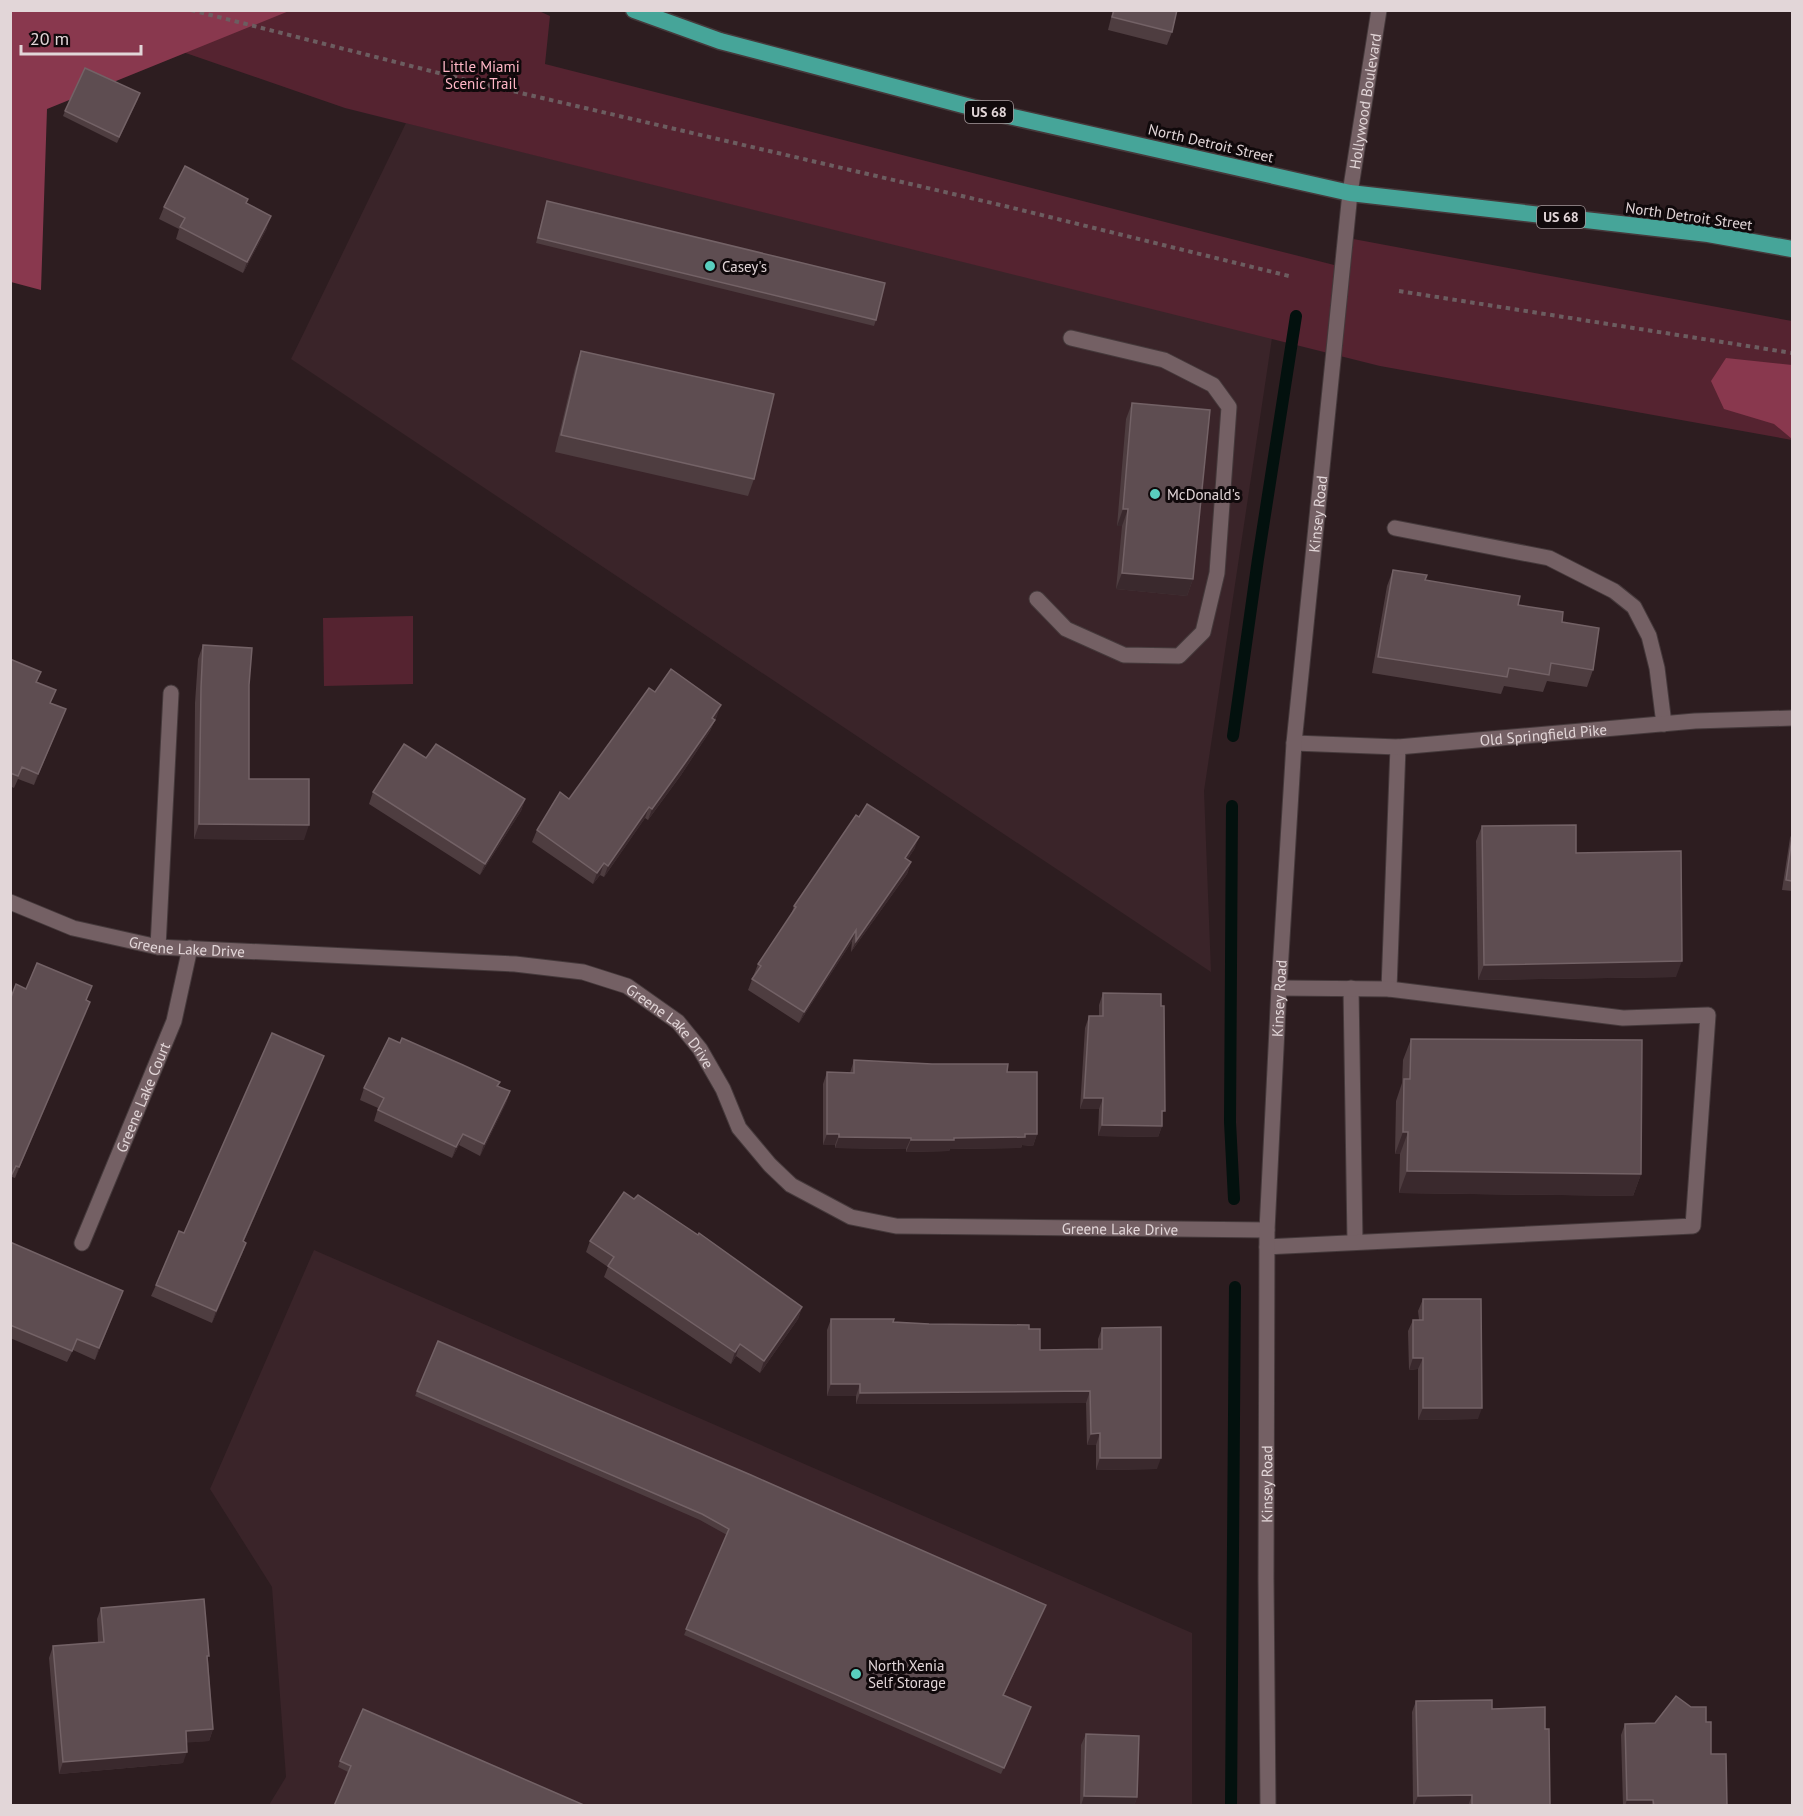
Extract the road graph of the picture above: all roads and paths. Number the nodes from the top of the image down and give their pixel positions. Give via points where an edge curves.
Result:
1 (191, 10) edge
2 (634, 10) edge
3 (1379, 10) edge
4 (1350, 193) junction
5 (1792, 249) edge
6 (1293, 277) dead end
7 (1399, 291) dead end
8 (1071, 338) dead end
9 (1792, 352) edge
10 (1395, 528) dead end
11 (1037, 599) dead end
12 (171, 693) dead end
13 (1792, 718) edge
14 (1664, 723) junction
15 (1294, 743) junction
16 (1398, 747) junction
17 (10, 902) edge
18 (158, 947) junction
19 (190, 948) junction
20 (1279, 988) junction
21 (1351, 988) junction
22 (1389, 989) junction
23 (1267, 1230) junction
24 (1355, 1242) junction
25 (82, 1244) dead end
26 (1267, 1247) junction
27 (1268, 1806) edge

1 - 6 path via 478,84
2 - 4 highway, North Detroit Street / US 68 via 720,41 1007,116
3 - 4 street, Hollywood Boulevard
4 - 5 highway, North Detroit Street / US 68 via 1708,234
4 - 15 street, Kinsey Road
7 - 9 path
8 - 11 street via 1164,360 1213,386 1229,407 1216,573 1203,632 1179,656 1124,655 1066,629
10 - 14 street via 1549,558 1614,591 1634,607 1649,636
12 - 18 street
13 - 14 street, Old Springfield Pike
14 - 16 street, Old Springfield Pike
15 - 16 street, Old Springfield Pike
15 - 20 street, Kinsey Road
16 - 22 street
17 - 18 street, Greene Lake Drive via 73,928
18 - 19 street, Greene Lake Drive
19 - 23 street, Greene Lake Drive via 515,964 583,972 627,986 686,1031 723,1089 740,1128 770,1165 791,1185 851,1217 896,1226
19 - 25 street, Greene Lake Court via 174,1021
20 - 21 street
20 - 23 street, Kinsey Road
21 - 22 street
21 - 24 street
22 - 24 street via 1623,1018 1708,1015 1693,1226
23 - 26 street, Kinsey Road
24 - 26 street
26 - 27 street, Kinsey Road

